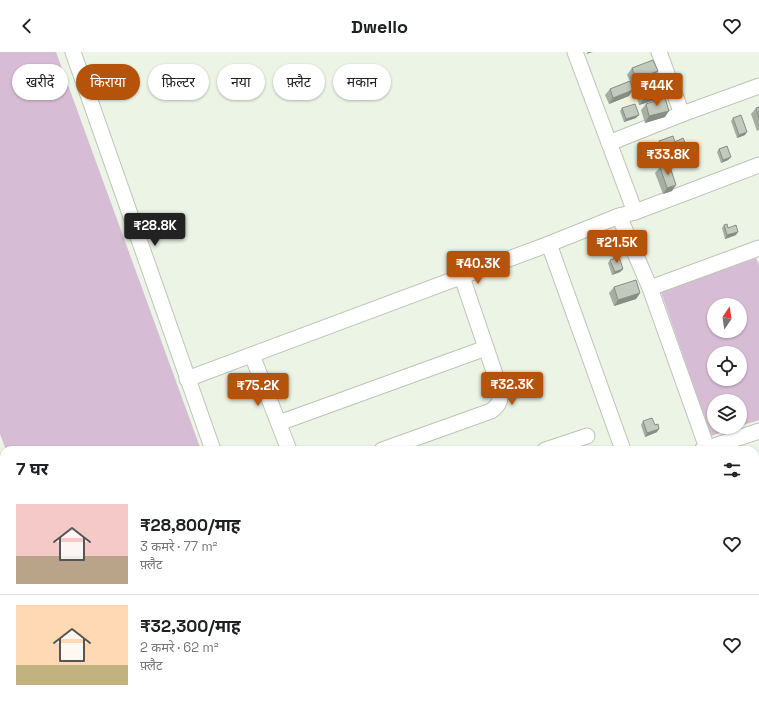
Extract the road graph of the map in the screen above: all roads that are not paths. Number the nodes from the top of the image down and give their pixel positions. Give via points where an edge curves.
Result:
1 (73, 52) edge
2 (575, 52) edge
3 (659, 52) edge
4 (759, 86) edge
5 (682, 114) junction
6 (609, 142) junction
7 (759, 165) edge
8 (635, 212) junction
9 (620, 216) junction
10 (549, 244) junction
11 (759, 248) edge
12 (462, 277) junction
13 (650, 288) junction
14 (486, 348) junction
15 (252, 355) junction
16 (187, 379) junction
17 (279, 424) junction
18 (759, 430) edge
19 (587, 436) dead end
20 (212, 446) edge
21 (287, 446) edge
22 (393, 446) edge
23 (557, 446) edge
24 (621, 446) edge
25 (703, 446) edge
26 (713, 446) edge

1 - 16 street
2 - 6 street
3 - 5 street
4 - 5 street
5 - 6 street
6 - 8 street
7 - 8 street
8 - 9 street
9 - 10 street
9 - 13 street
10 - 12 street
10 - 24 street
11 - 13 street
12 - 14 street
12 - 15 street
13 - 25 street
14 - 17 street
14 - 22 street via 500,389 497,407
15 - 16 street
15 - 17 street
16 - 20 street
17 - 21 street
18 - 26 street
19 - 23 street

